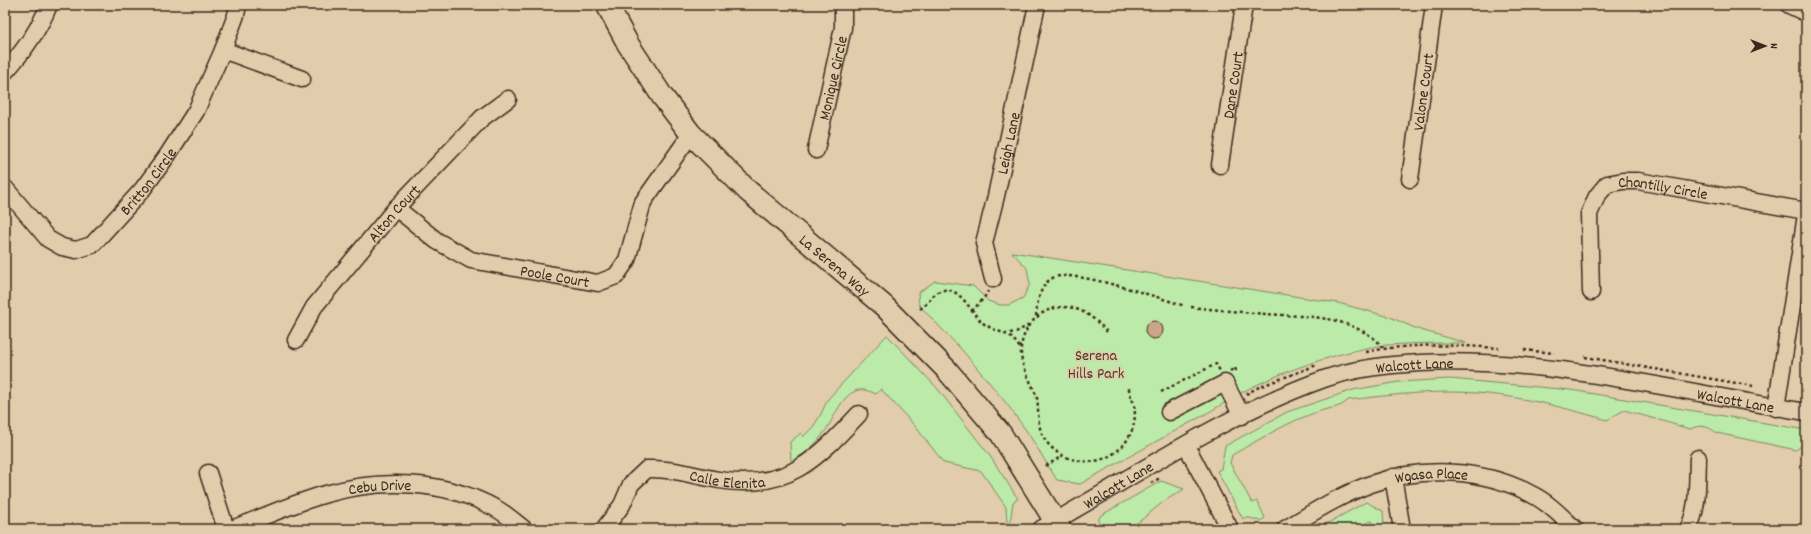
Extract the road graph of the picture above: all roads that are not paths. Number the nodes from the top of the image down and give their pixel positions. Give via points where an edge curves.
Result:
1 (49, 5) edge
2 (238, 5) edge
3 (607, 5) edge
4 (842, 5) edge
5 (1037, 5) edge
6 (1244, 5) edge
7 (1434, 5) edge
8 (1789, 5) edge
9 (1806, 14) edge
10 (223, 50) junction
11 (5, 72) edge
12 (302, 79) dead end
13 (508, 99) dead end
14 (691, 134) junction
15 (816, 150) dead end
16 (1220, 165) dead end
17 (1410, 179) dead end
18 (5, 188) edge
19 (396, 208) junction
20 (1806, 211) edge
21 (1806, 215) edge
22 (993, 279) road end
23 (1591, 292) dead end
24 (296, 340) dead end
25 (1776, 408) junction
26 (1169, 412) dead end
27 (1806, 412) edge
28 (859, 414) dead end
29 (1242, 416) junction
30 (1186, 445) junction
31 (1698, 458) dead end
32 (208, 473) dead end
33 (1393, 477) junction
34 (1052, 526) edge
35 (226, 529) edge
36 (232, 529) edge
37 (524, 529) edge
38 (604, 529) edge
39 (1230, 529) edge
40 (1284, 529) edge
41 (1402, 529) edge
42 (1575, 529) edge
43 (1688, 529) edge

1 - 11 street via 28,43
2 - 10 street, Britton Circle
3 - 14 main road, La Serena Way via 628,44
4 - 15 street, Monique Circle via 842,28
5 - 22 street, Leigh Lane via 984,243
6 - 16 street, Dane Court
7 - 17 street, Valone Court
8 - 9 street
10 - 12 street
10 - 18 street, Britton Circle via 196,110 167,156 142,190 92,245 76,250 62,247 48,239
13 - 19 street, Alton Court via 482,118
14 - 19 street, Poole Court via 643,202 627,260 616,276 598,283 471,260 437,241
14 - 34 main road, La Serena Way via 748,191 884,306 946,369 1001,434
19 - 24 street, Alton Court via 314,307
20 - 23 street, Chantilly Circle via 1638,181 1607,184 1597,196 1589,214
21 - 25 street
25 - 27 street, Walcott Lane
25 - 29 street, Walcott Lane via 1659,385 1558,370 1502,364 1442,362 1371,367 1326,378
26 - 29 street via 1225,383
28 - 38 street, Calle Elenita via 808,464 785,476 754,483 720,480 665,469 647,469 631,484 622,505
29 - 30 street, Walcott Lane
30 - 34 street, Walcott Lane
30 - 39 street
31 - 43 street via 1697,496 1692,522
32 - 35 street
33 - 40 street, Wgasa Place via 1369,484
33 - 41 street
33 - 42 street, Wgasa Place via 1448,472 1510,484 1553,508
36 - 37 street, Cebu Drive via 327,494 365,486 399,483 464,495 495,508

